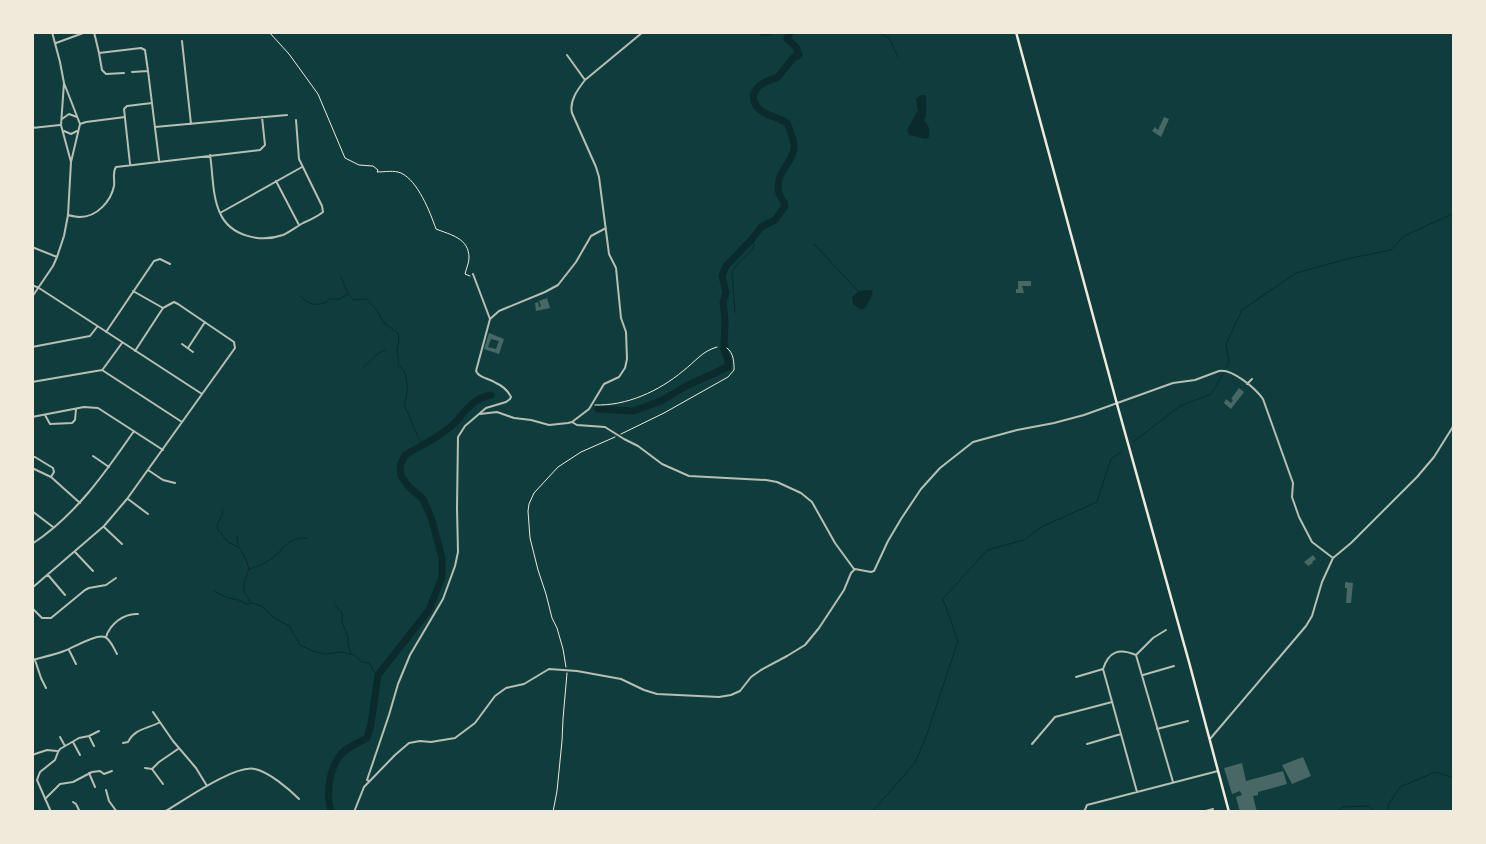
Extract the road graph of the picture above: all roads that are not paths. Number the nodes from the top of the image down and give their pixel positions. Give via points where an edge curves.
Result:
1 (52, 32) edge
2 (86, 32) edge
3 (94, 32) edge
4 (643, 32) edge
5 (1016, 32) edge
6 (182, 41) dead end
7 (56, 42) junction
8 (100, 53) junction
9 (567, 55) dead end
10 (148, 71) junction
11 (132, 72) dead end
12 (124, 73) dead end
13 (585, 80) junction
14 (64, 83) junction
15 (152, 103) junction
16 (287, 115) dead end
17 (78, 117) junction
18 (125, 117) junction
19 (262, 118) junction
20 (62, 119) junction
21 (296, 120) dead end
22 (80, 124) junction
23 (191, 124) junction
24 (61, 125) junction
25 (32, 128) edge
26 (155, 128) junction
27 (79, 129) junction
28 (63, 130) junction
29 (210, 155) junction
30 (159, 161) junction
31 (71, 162) junction
32 (130, 164) junction
33 (302, 167) junction
34 (276, 181) junction
35 (220, 213) junction
36 (68, 216) junction
37 (299, 225) junction
38 (606, 228) junction
39 (32, 247) edge
40 (57, 257) junction
41 (170, 264) dead end
42 (473, 275) road end
43 (32, 285) edge
44 (39, 288) junction
45 (134, 291) junction
46 (32, 298) edge
47 (163, 308) junction
48 (490, 319) junction
49 (205, 322) junction
50 (98, 326) junction
51 (106, 332) junction
52 (122, 343) junction
53 (182, 344) dead end
54 (32, 347) edge
55 (188, 348) junction
56 (135, 351) junction
57 (193, 352) dead end
58 (102, 370) junction
59 (1252, 379) dead end
60 (32, 382) edge
61 (1247, 384) junction
62 (202, 394) junction
63 (1117, 404) junction
64 (76, 409) junction
65 (480, 414) junction
66 (45, 415) junction
67 (32, 417) edge
68 (182, 422) junction
69 (572, 422) junction
70 (1454, 425) edge
71 (134, 431) junction
72 (163, 450) junction
73 (93, 456) dead end
74 (32, 457) edge
75 (109, 467) junction
76 (32, 468) edge
77 (148, 470) junction
78 (51, 477) junction
79 (175, 483) dead end
80 (127, 499) junction
81 (80, 503) junction
82 (32, 511) edge
83 (148, 514) dead end
84 (104, 526) junction
85 (53, 527) junction
86 (32, 544) edge
87 (122, 544) dead end
88 (75, 552) junction
89 (1333, 558) junction
90 (855, 570) junction
91 (93, 571) dead end
92 (48, 575) junction
93 (116, 578) dead end
94 (33, 587) edge
95 (65, 595) dead end
96 (33, 609) edge
97 (138, 614) dead end
98 (1166, 630) dead end
99 (106, 638) junction
100 (114, 648) junction
101 (68, 649) junction
102 (110, 650) dead end
103 (117, 654) dead end
104 (1136, 656) junction
105 (34, 660) edge
106 (76, 664) dead end
107 (1174, 666) dead end
108 (1103, 669) junction
109 (1142, 676) junction
110 (1076, 677) dead end
111 (46, 688) dead end
112 (1112, 702) junction
113 (153, 712) dead end
114 (1188, 721) dead end
115 (160, 722) junction
116 (1158, 729) junction
117 (99, 731) dead end
118 (1121, 734) junction
119 (89, 736) junction
120 (60, 737) dead end
121 (1210, 739) junction
122 (73, 742) junction
123 (128, 742) junction
124 (123, 743) dead end
125 (1032, 744) dead end
126 (1087, 744) dead end
127 (131, 745) dead end
128 (64, 746) junction
129 (94, 746) dead end
130 (179, 748) junction
131 (58, 752) junction
132 (32, 754) edge
133 (80, 755) dead end
134 (145, 768) dead end
135 (152, 769) junction
136 (112, 770) dead end
137 (1218, 771) junction
138 (89, 773) junction
139 (369, 781) junction
140 (1173, 782) junction
141 (163, 784) dead end
142 (207, 786) junction
143 (96, 787) dead end
144 (106, 790) dead end
145 (1137, 792) junction
146 (45, 799) junction
147 (299, 799) dead end
148 (73, 802) dead end
149 (1213, 809) dead end
150 (51, 812) edge
151 (80, 812) edge
152 (117, 812) edge
153 (164, 812) edge
154 (354, 812) edge
155 (1084, 812) edge
156 (1202, 812) edge
157 (1229, 812) edge

1 - 7 street
2 - 7 street
3 - 8 street
4 - 13 street
5 - 63 main road
6 - 23 street
7 - 14 street
8 - 10 street via 141,48 146,50
8 - 12 street via 102,70 106,74
9 - 13 street
10 - 11 street
10 - 15 street
13 - 38 street via 578,88 571,109 596,167
14 - 17 street
14 - 20 street
15 - 18 street via 127,106
15 - 26 street
16 - 19 street
17 - 20 street via 69,114
17 - 22 street
18 - 22 street
18 - 32 street
19 - 23 street
19 - 29 street via 265,145 260,150
20 - 24 street
21 - 33 street
22 - 27 street
23 - 26 street
24 - 25 street
24 - 28 street
26 - 30 street
27 - 28 street via 71,134
27 - 31 street
28 - 31 street
29 - 30 street
29 - 35 street
30 - 32 street
31 - 36 street
32 - 36 street via 114,170 110,197 102,207 82,217
33 - 34 street
33 - 37 street via 323,209 321,214
34 - 35 street
34 - 37 street
35 - 37 street via 234,229 256,239 284,234
36 - 40 street
38 - 48 street via 591,236 558,285 499,311
38 - 69 street via 626,332 627,363 619,377 604,384 589,409
39 - 40 street
40 - 44 street
41 - 45 street via 160,259 154,261
42 - 48 street
43 - 44 street
44 - 46 street
44 - 50 street
45 - 47 street
45 - 51 street
47 - 49 street via 174,302
47 - 56 street
48 - 65 street via 476,371 502,386 511,397
49 - 55 street
49 - 62 street via 234,342 235,348
50 - 51 street
50 - 54 street via 90,336
51 - 52 street
52 - 56 street
52 - 58 street
53 - 55 street
55 - 57 street
56 - 62 street
58 - 60 street
58 - 68 street
59 - 61 street
61 - 63 street via 1222,370
61 - 89 street via 1263,399 1293,483 1292,497 1299,517 1312,542
62 - 68 street
63 - 90 street via 1062,421 982,439 964,448 921,489 900,519 874,571
63 - 121 main road
64 - 66 street
64 - 66 street via 72,423 50,424
64 - 71 street via 98,408
65 - 69 street via 497,412 549,425
65 - 139 street via 465,426 458,437 458,552 455,566 444,598 410,655 398,684
66 - 67 street
68 - 72 street
69 - 90 street via 606,427 662,464 689,476 766,480 801,493 812,502
70 - 89 street via 1434,458
71 - 72 street
71 - 75 street
72 - 77 street
73 - 75 street
74 - 78 street via 53,468
75 - 81 street
76 - 78 street
77 - 79 street via 163,480
77 - 80 street
78 - 81 street
80 - 83 street
80 - 84 street
81 - 85 street
82 - 85 street
84 - 87 street
84 - 88 street
85 - 86 street
88 - 91 street
88 - 92 street
89 - 121 street via 1306,626
90 - 139 street via 805,645 761,670 740,691 731,695 657,694 621,678 549,669 495,696 474,723 455,738 409,743
92 - 94 street
92 - 95 street
93 - 96 street via 106,585 85,590 51,618 42,618
97 - 99 street via 120,618
98 - 104 street
99 - 100 street
99 - 101 street via 99,637
100 - 102 street
100 - 103 street
101 - 105 street
101 - 106 street
104 - 108 street via 1120,651 1112,654
104 - 109 street
105 - 111 street
107 - 109 street
108 - 110 street
108 - 112 street
109 - 116 street
112 - 118 street
112 - 125 street via 1055,717
113 - 115 street
114 - 116 street
115 - 123 street via 140,730
115 - 130 street
116 - 140 street
117 - 119 street
118 - 126 street
118 - 145 street
119 - 122 street
119 - 129 street
120 - 128 street
121 - 137 main road
122 - 128 street
122 - 133 street
123 - 124 street
123 - 127 street
128 - 131 street
130 - 135 street
130 - 142 street
131 - 132 street via 47,750
131 - 146 street via 56,760 36,779
134 - 135 street
135 - 141 street
136 - 138 street via 104,774 100,771
137 - 140 street
137 - 157 main road
138 - 143 street
138 - 146 street via 73,782 60,784
139 - 154 street
140 - 145 street
142 - 147 street via 239,770 253,768 286,786
142 - 153 street
144 - 152 street
145 - 155 street via 1086,805
146 - 150 street
148 - 151 street
149 - 156 street

